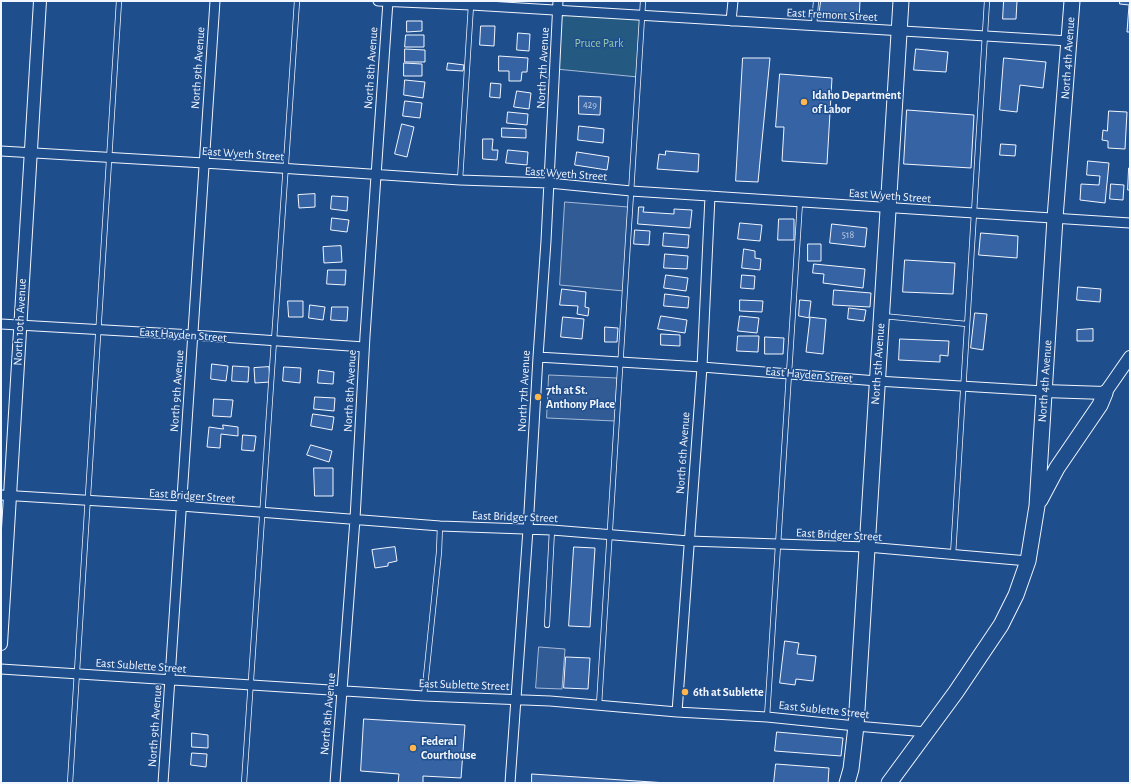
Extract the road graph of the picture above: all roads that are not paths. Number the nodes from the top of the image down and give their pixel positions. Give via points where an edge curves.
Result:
1 (40, 1) edge
2 (119, 1) edge
3 (214, 1) edge
4 (297, 1) edge
5 (384, 1) edge
6 (558, 1) edge
7 (643, 1) edge
8 (733, 1) edge
9 (816, 1) edge
10 (901, 1) edge
11 (987, 1) edge
12 (1072, 1) edge
13 (471, 3) edge
14 (558, 11) junction
15 (642, 15) junction
16 (731, 21) junction
17 (814, 26) junction
18 (899, 31) junction
19 (985, 36) junction
20 (1069, 41) junction
21 (1, 151) edge
22 (31, 153) junction
23 (109, 158) junction
24 (204, 163) junction
25 (285, 169) junction
26 (376, 175) junction
27 (460, 180) junction
28 (549, 184) junction
29 (631, 191) junction
30 (710, 196) junction
31 (800, 202) junction
32 (888, 208) junction
33 (974, 213) junction
34 (1055, 218) junction
35 (1130, 223) edge
36 (881, 316) junction
37 (1, 324) edge
38 (967, 324) junction
39 (20, 326) junction
40 (98, 331) junction
41 (193, 335) junction
42 (274, 342) junction
43 (364, 347) junction
44 (538, 357) junction
45 (1130, 358) edge
46 (620, 362) junction
47 (702, 367) junction
48 (789, 373) junction
49 (877, 380) junction
50 (964, 386) junction
51 (1044, 391) junction
52 (1105, 393) junction
53 (6, 496) edge
54 (88, 501) junction
55 (181, 506) junction
56 (1037, 506) junction
57 (262, 513) junction
58 (355, 519) junction
59 (440, 526) junction
60 (528, 529) junction
61 (552, 530) junction
62 (610, 534) junction
63 (689, 541) junction
64 (778, 544) junction
65 (867, 547) junction
66 (953, 555) junction
67 (1028, 561) junction
68 (547, 625) dead end
69 (1, 644) edge
70 (1, 669) edge
71 (76, 674) junction
72 (170, 679) junction
73 (250, 684) junction
74 (343, 690) junction
75 (424, 696) junction
76 (517, 699) junction
77 (599, 705) junction
78 (678, 712) junction
79 (767, 717) junction
80 (856, 726) junction
81 (926, 732) junction
82 (70, 783) edge
83 (163, 783) edge
84 (244, 783) edge
85 (335, 783) edge
86 (510, 783) edge
87 (847, 783) edge
88 (889, 783) edge

1 - 22 street, North 10th Avenue
2 - 23 lane
3 - 24 street, North 9th Avenue
4 - 25 lane
5 - 13 street, East Fremont Street
5 - 26 street, North 8th Avenue
6 - 14 street, North 7th Avenue
7 - 15 lane
8 - 16 street
9 - 17 lane
10 - 18 main road, North 5th Avenue
11 - 19 lane
12 - 20 main road, North 4th Avenue
13 - 14 street, East Fremont Street
13 - 27 lane
14 - 15 street, East Fremont Street
14 - 28 street, North 7th Avenue
15 - 16 street, East Fremont Street
15 - 29 lane
16 - 17 street, East Fremont Street
17 - 18 street, East Fremont Street
18 - 19 street, East Fremont Street
18 - 32 main road, North 5th Avenue
19 - 20 street, East Fremont Street
19 - 33 lane
20 - 34 main road, North 4th Avenue
21 - 22 street, East Wyeth Street
22 - 23 street, East Wyeth Street
22 - 39 street, North 10th Avenue
23 - 24 street, East Wyeth Street
23 - 40 lane
24 - 25 street, East Wyeth Street
24 - 41 street, North 9th Avenue
25 - 26 street, East Wyeth Street
25 - 42 lane
26 - 27 street, East Wyeth Street
26 - 43 street, North 8th Avenue
27 - 28 street, East Wyeth Street
28 - 29 street, East Wyeth Street
28 - 44 street, North 7th Avenue
29 - 30 street, East Wyeth Street
29 - 46 lane
30 - 31 street, East Wyeth Street
30 - 47 street, North 6th Avenue
31 - 32 street, East Wyeth Street
31 - 48 lane
32 - 33 street, East Wyeth Street
32 - 36 main road, North 5th Avenue
33 - 34 street, East Wyeth Street
33 - 38 lane
34 - 35 street, East Wyeth Street
34 - 51 main road, North 4th Avenue
36 - 38 lane
36 - 49 main road, North 5th Avenue
37 - 39 street, East Hayden Street
38 - 50 lane
39 - 40 street, East Hayden Street
39 - 53 street, North 10th Avenue
40 - 41 street, East Hayden Street
40 - 54 lane
41 - 42 street, East Hayden Street
41 - 55 street, North 9th Avenue
42 - 43 street, East Hayden Street
42 - 57 lane
43 - 58 street, North 8th Avenue
44 - 46 street, East Hayden Street
44 - 60 street, North 7th Avenue
45 - 52 street
46 - 47 street, East Hayden Street
46 - 62 lane
47 - 48 street, East Hayden Street
47 - 63 street, North 6th Avenue
48 - 49 street, East Hayden Street
48 - 64 lane
49 - 50 street, East Hayden Street
49 - 65 main road, North 5th Avenue
50 - 51 street, East Hayden Street
50 - 66 lane
51 - 52 street, East Hayden Street
51 - 56 main road, North 4th Avenue
52 - 56 main road via 1100,405 1057,468
53 - 54 street, East Bridger Street
53 - 69 street, North 10th Avenue
54 - 55 street, East Bridger Street
54 - 71 lane
55 - 57 street, East Bridger Street
55 - 72 street, North 9th Avenue
56 - 67 main road, North 4th Avenue
57 - 58 street, East Bridger Street
57 - 73 lane
58 - 59 street, East Bridger Street
58 - 74 street, North 8th Avenue
59 - 60 street, East Bridger Street
59 - 75 lane
60 - 61 street, East Bridger Street
60 - 76 street, North 7th Avenue
61 - 62 street, East Bridger Street
61 - 68 lane
62 - 63 street, East Bridger Street
62 - 77 lane
63 - 64 street, East Bridger Street
63 - 78 street, North 6th Avenue
64 - 65 street, East Bridger Street
64 - 79 lane
65 - 66 street, East Bridger Street
65 - 80 main road, North 5th Avenue
66 - 67 street, East Bridger Street
67 - 81 main road, North 4th Avenue via 1001,625
70 - 71 street, East Sublette Street
71 - 72 street, East Sublette Street
71 - 82 lane
72 - 73 street, East Sublette Street
72 - 83 street, North 9th Avenue
73 - 74 street, East Sublette Street
73 - 84 lane
74 - 75 street, East Sublette Street
74 - 85 street, North 8th Avenue
75 - 76 street, East Sublette Street
76 - 77 street, East Sublette Street
76 - 86 street, North 7th Avenue
77 - 78 street, East Sublette Street
78 - 79 street, East Sublette Street
79 - 80 street, East Sublette Street
80 - 81 street, East Sublette Street
80 - 87 main road, North 5th Avenue
81 - 88 main road, North 4th Avenue

